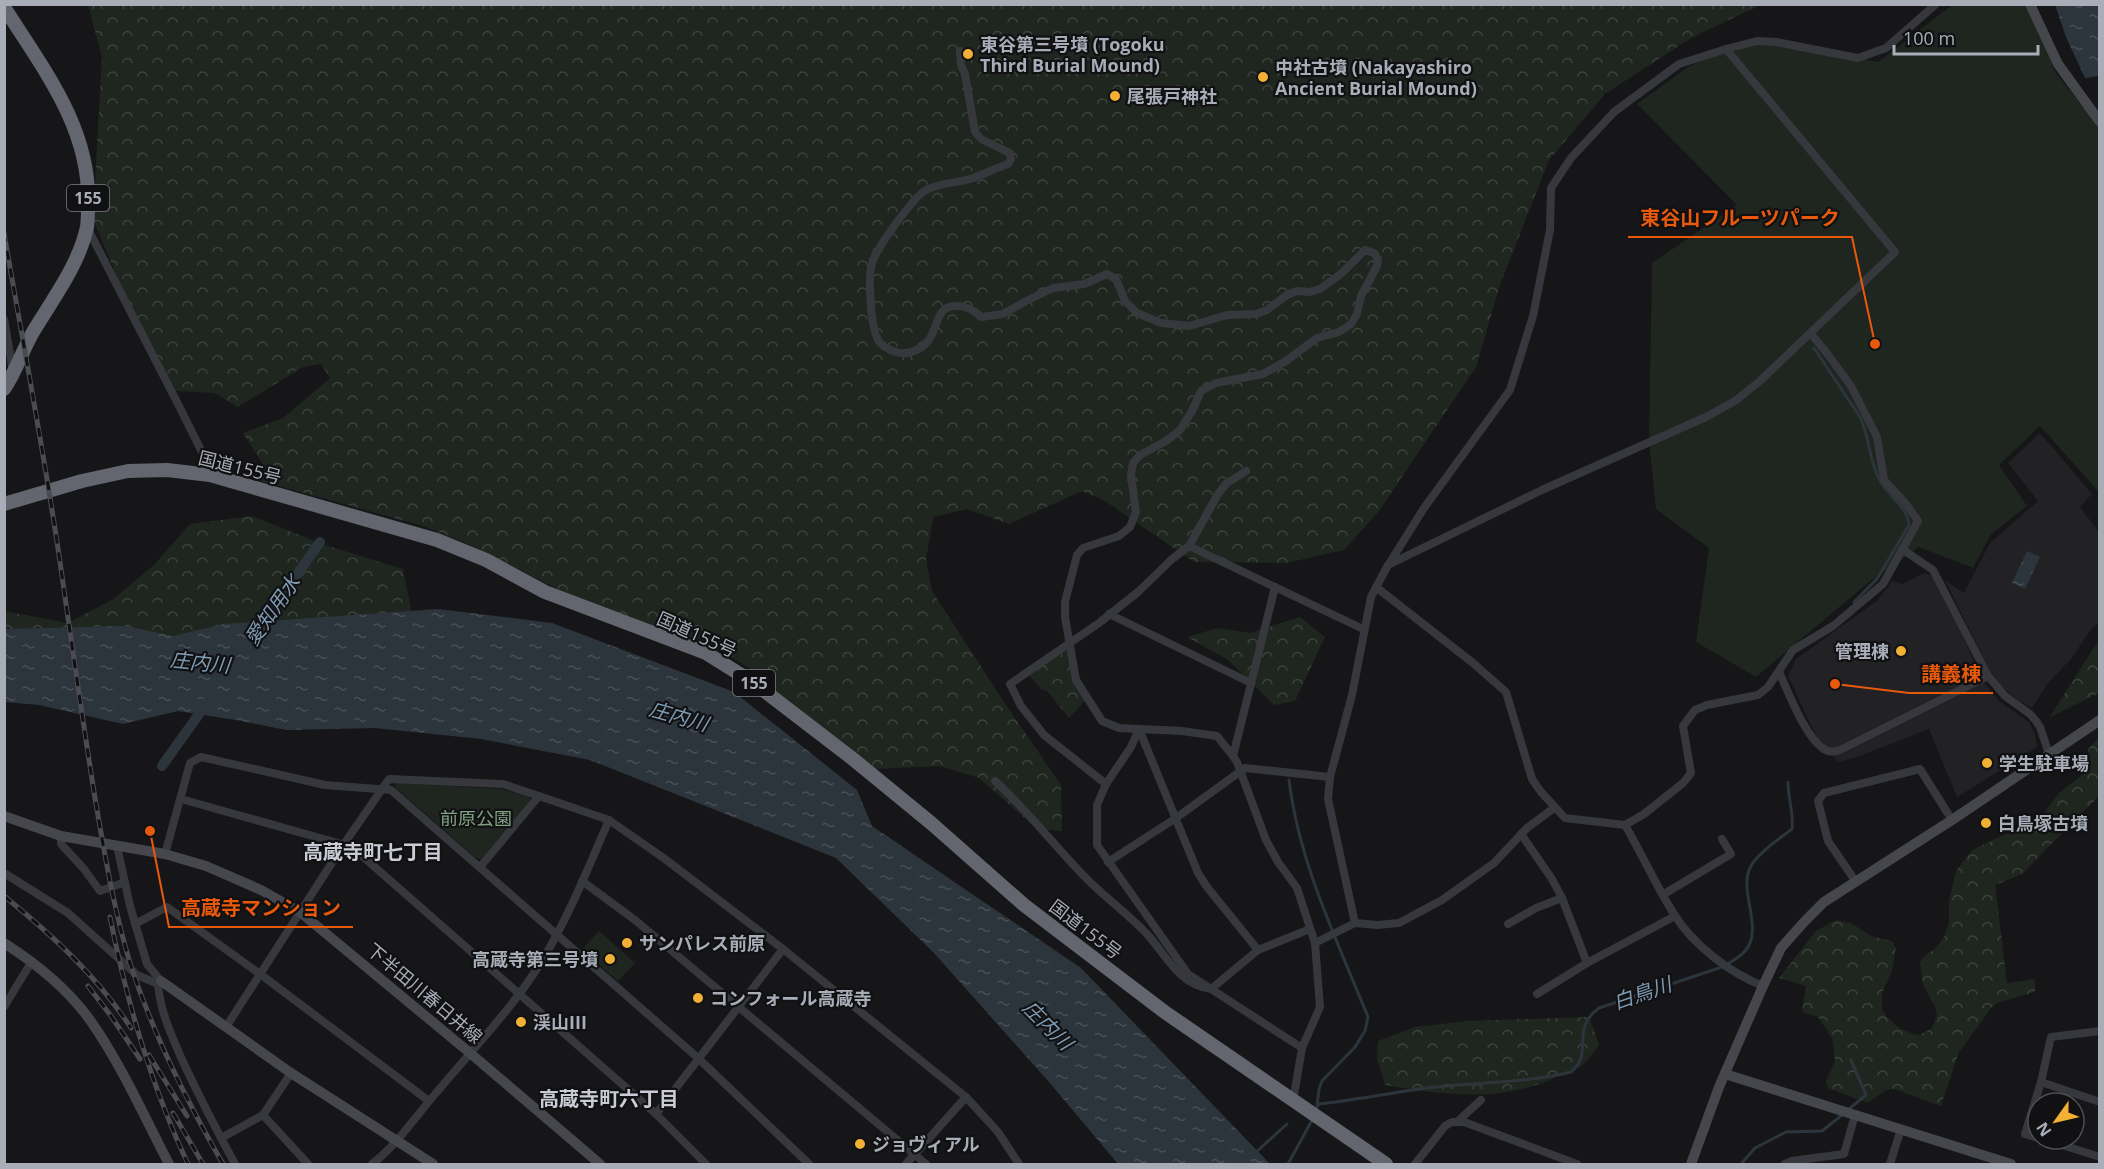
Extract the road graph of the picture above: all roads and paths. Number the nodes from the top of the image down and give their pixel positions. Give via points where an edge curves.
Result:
1 (1936, 4) edge
2 (2030, 4) edge
3 (4, 7) edge
4 (1726, 49) junction
5 (960, 51) dead end
6 (2100, 122) edge
7 (87, 227) junction
8 (4, 319) edge
9 (1811, 334) junction
10 (13, 373) junction
11 (4, 389) edge
12 (1245, 471) dead end
13 (210, 475) junction
14 (4, 504) edge
15 (1190, 546) junction
16 (1902, 549) junction
17 (1388, 565) junction
18 (1376, 586) junction
19 (1275, 587) junction
20 (1109, 614) junction
21 (1363, 629) junction
22 (1069, 645) junction
23 (1779, 672) junction
24 (1988, 676) junction
25 (1251, 683) junction
26 (2100, 720) edge
27 (1139, 729) junction
28 (2049, 754) junction
29 (1233, 756) junction
30 (1240, 770) junction
31 (1330, 777) junction
32 (995, 781) dead end
33 (1106, 784) junction
34 (382, 788) junction
35 (539, 796) junction
36 (181, 799) junction
37 (1554, 808) junction
38 (4, 816) edge
39 (1176, 818) junction
40 (609, 820) junction
41 (1952, 820) junction
42 (1625, 825) junction
43 (1521, 834) junction
44 (61, 836) junction
45 (1722, 838) dead end
46 (344, 844) junction
47 (117, 846) junction
48 (165, 854) junction
49 (1108, 862) junction
50 (480, 867) junction
51 (4, 873) edge
52 (582, 881) junction
53 (125, 882) junction
54 (1856, 882) junction
55 (1664, 894) junction
56 (1562, 898) junction
57 (300, 912) junction
58 (1675, 916) junction
59 (1354, 923) junction
60 (135, 924) junction
61 (1509, 924) dead end
62 (1310, 929) junction
63 (557, 934) junction
64 (4, 943) edge
65 (1316, 943) junction
66 (783, 949) junction
67 (1258, 951) junction
68 (32, 962) junction
69 (1587, 963) junction
70 (260, 974) junction
71 (159, 983) junction
72 (1763, 986) junction
73 (1211, 989) junction
74 (518, 994) junction
75 (1537, 994) dead end
76 (4, 1007) edge
77 (739, 1007) junction
78 (226, 1027) junction
79 (2100, 1031) edge
80 (1302, 1048) junction
81 (470, 1053) junction
82 (698, 1058) junction
83 (291, 1073) junction
84 (1725, 1074) junction
85 (2041, 1082) junction
86 (2038, 1091) edge
87 (966, 1097) junction
88 (1481, 1100) dead end
89 (429, 1101) junction
90 (1293, 1101) junction
91 (2100, 1102) edge
92 (656, 1114) junction
93 (263, 1115) junction
94 (1858, 1116) junction
95 (1457, 1122) junction
96 (1901, 1129) junction
97 (221, 1138) junction
98 (396, 1141) junction
99 (2083, 1151) edge
100 (915, 1155) junction
101 (2100, 1156) edge
102 (377, 1163) edge
103 (170, 1164) edge
104 (235, 1164) edge
105 (308, 1164) edge
106 (433, 1164) edge
107 (600, 1164) edge
108 (706, 1164) edge
109 (809, 1164) edge
110 (906, 1164) edge
111 (926, 1164) edge
112 (1019, 1164) edge
113 (1386, 1164) edge
114 (1415, 1164) edge
115 (1577, 1164) edge
116 (1691, 1164) edge
117 (1785, 1164) edge
118 (1890, 1164) edge
119 (2012, 1164) edge

1 - 4 street via 1886,48 1858,58 1776,42 1757,41
2 - 6 street via 2058,64
3 - 7 highway, 155 via 69,112 87,174
4 - 9 street via 1895,252
4 - 17 street via 1679,64 1614,112 1571,158 1551,188 1550,230 1535,305 1510,390 1424,508
5 - 22 street via 975,132 981,140 1010,153 1011,159 1008,164 969,179 924,191 879,247 870,275 874,323 879,342 887,348 915,352 928,342 944,308 953,305 973,310 981,317 1003,314 1053,288 1084,284 1107,274 1116,279 1125,300 1137,313 1161,323 1189,326 1227,315 1256,314 1297,291 1320,289 1365,250 1378,259 1351,324 1317,338 1263,374 1206,387 1180,430 1133,463 1136,512 1130,527 1119,536 1083,548 1077,555 1065,602
7 - 10 highway, 155 via 70,270
7 - 13 street via 208,464
8 - 10 street
9 - 16 street via 1851,386 1877,438 1884,480 1918,521
9 - 17 street via 1760,381 1725,406
10 - 11 highway, 155
12 - 15 street via 1218,494
13 - 14 highway, 国道155号 / 155 via 128,471
13 - 90 highway, 国道155号 / 155 via 457,548 545,592 682,643 733,668 932,823 1024,905
15 - 19 street
15 - 20 street
16 - 23 street via 1883,584 1833,626 1793,650
16 - 24 street via 1927,564 1940,579
17 - 18 street
18 - 21 street
18 - 37 street via 1506,692 1532,779
19 - 21 street
19 - 25 street
20 - 22 street
20 - 25 street
21 - 31 street via 1352,695
22 - 27 street via 1076,680 1102,721 1119,728
22 - 33 street via 1010,684 1021,706 1044,735
23 - 24 street via 1813,740 1833,752
23 - 42 street via 1758,696 1707,705 1695,711 1683,726 1691,773 1644,814
24 - 28 street via 2036,721
25 - 29 street
26 - 28 street
27 - 29 street via 1217,736
27 - 33 street
27 - 39 street
28 - 41 street
29 - 30 street
30 - 31 street
30 - 39 street
30 - 62 street via 1266,840 1297,888
31 - 59 street via 1328,799
32 - 73 street via 1019,802 1094,886 1147,934 1183,979
33 - 49 street via 1097,805 1096,826 1098,845
34 - 35 street via 389,779 502,784
34 - 36 street via 325,785 201,757 190,763
34 - 46 street
34 - 50 street via 391,790
35 - 40 street
35 - 50 street
36 - 46 street
36 - 48 street
37 - 42 street via 1565,818
37 - 43 street
38 - 44 street, 下半田川春日井線
39 - 49 street
39 - 67 street via 1198,873
40 - 52 street
40 - 66 street
41 - 54 street
41 - 54 street via 1920,769 1824,793 1818,801 1828,841
42 - 55 street
43 - 56 street
43 - 59 street via 1481,873 1410,918 1388,925
44 - 47 street, 下半田川春日井線
44 - 53 street via 61,844 100,891
45 - 55 street via 1731,854
46 - 57 street
46 - 74 street via 352,846
47 - 48 street, 下半田川春日井線
47 - 53 street
48 - 57 street, 下半田川春日井線 via 233,877
49 - 73 street via 1188,975
50 - 63 street
51 - 71 street via 68,913 137,975
52 - 63 street
52 - 77 street
53 - 60 street
54 - 72 street via 1824,902 1797,930 1782,948
55 - 58 street
56 - 61 street
56 - 69 street
57 - 70 street
57 - 81 street, 下半田川春日井線
58 - 69 street
58 - 72 street via 1731,972
59 - 65 street
60 - 70 street via 167,907
60 - 71 street via 147,964
62 - 65 street
62 - 67 street
63 - 74 street
63 - 82 street
64 - 68 street
65 - 80 street via 1320,1007
66 - 77 street
66 - 87 street
67 - 73 street
68 - 76 street
68 - 103 street via 90,1020
69 - 75 street
70 - 78 street
70 - 89 street
71 - 78 street
71 - 97 street via 160,1003 176,1046
72 - 84 street
73 - 80 street
74 - 81 street
74 - 92 street
77 - 82 street
77 - 100 street
78 - 83 street
79 - 85 street via 2051,1037
80 - 90 street
81 - 89 street
81 - 107 street, 下半田川春日井線
82 - 92 street
82 - 109 street
83 - 93 street
83 - 98 street
84 - 94 street
84 - 116 street
85 - 86 street
85 - 91 street
87 - 100 street
87 - 112 street via 998,1131
88 - 95 street
89 - 98 street
90 - 113 highway, 国道155号 / 155
92 - 108 street
93 - 97 street
93 - 105 street
94 - 96 street
94 - 117 street via 1844,1154
95 - 114 street via 1445,1126
95 - 115 street
96 - 118 street
96 - 119 street
97 - 104 street
98 - 102 street
98 - 106 street
99 - 101 street
100 - 110 street
100 - 111 street

